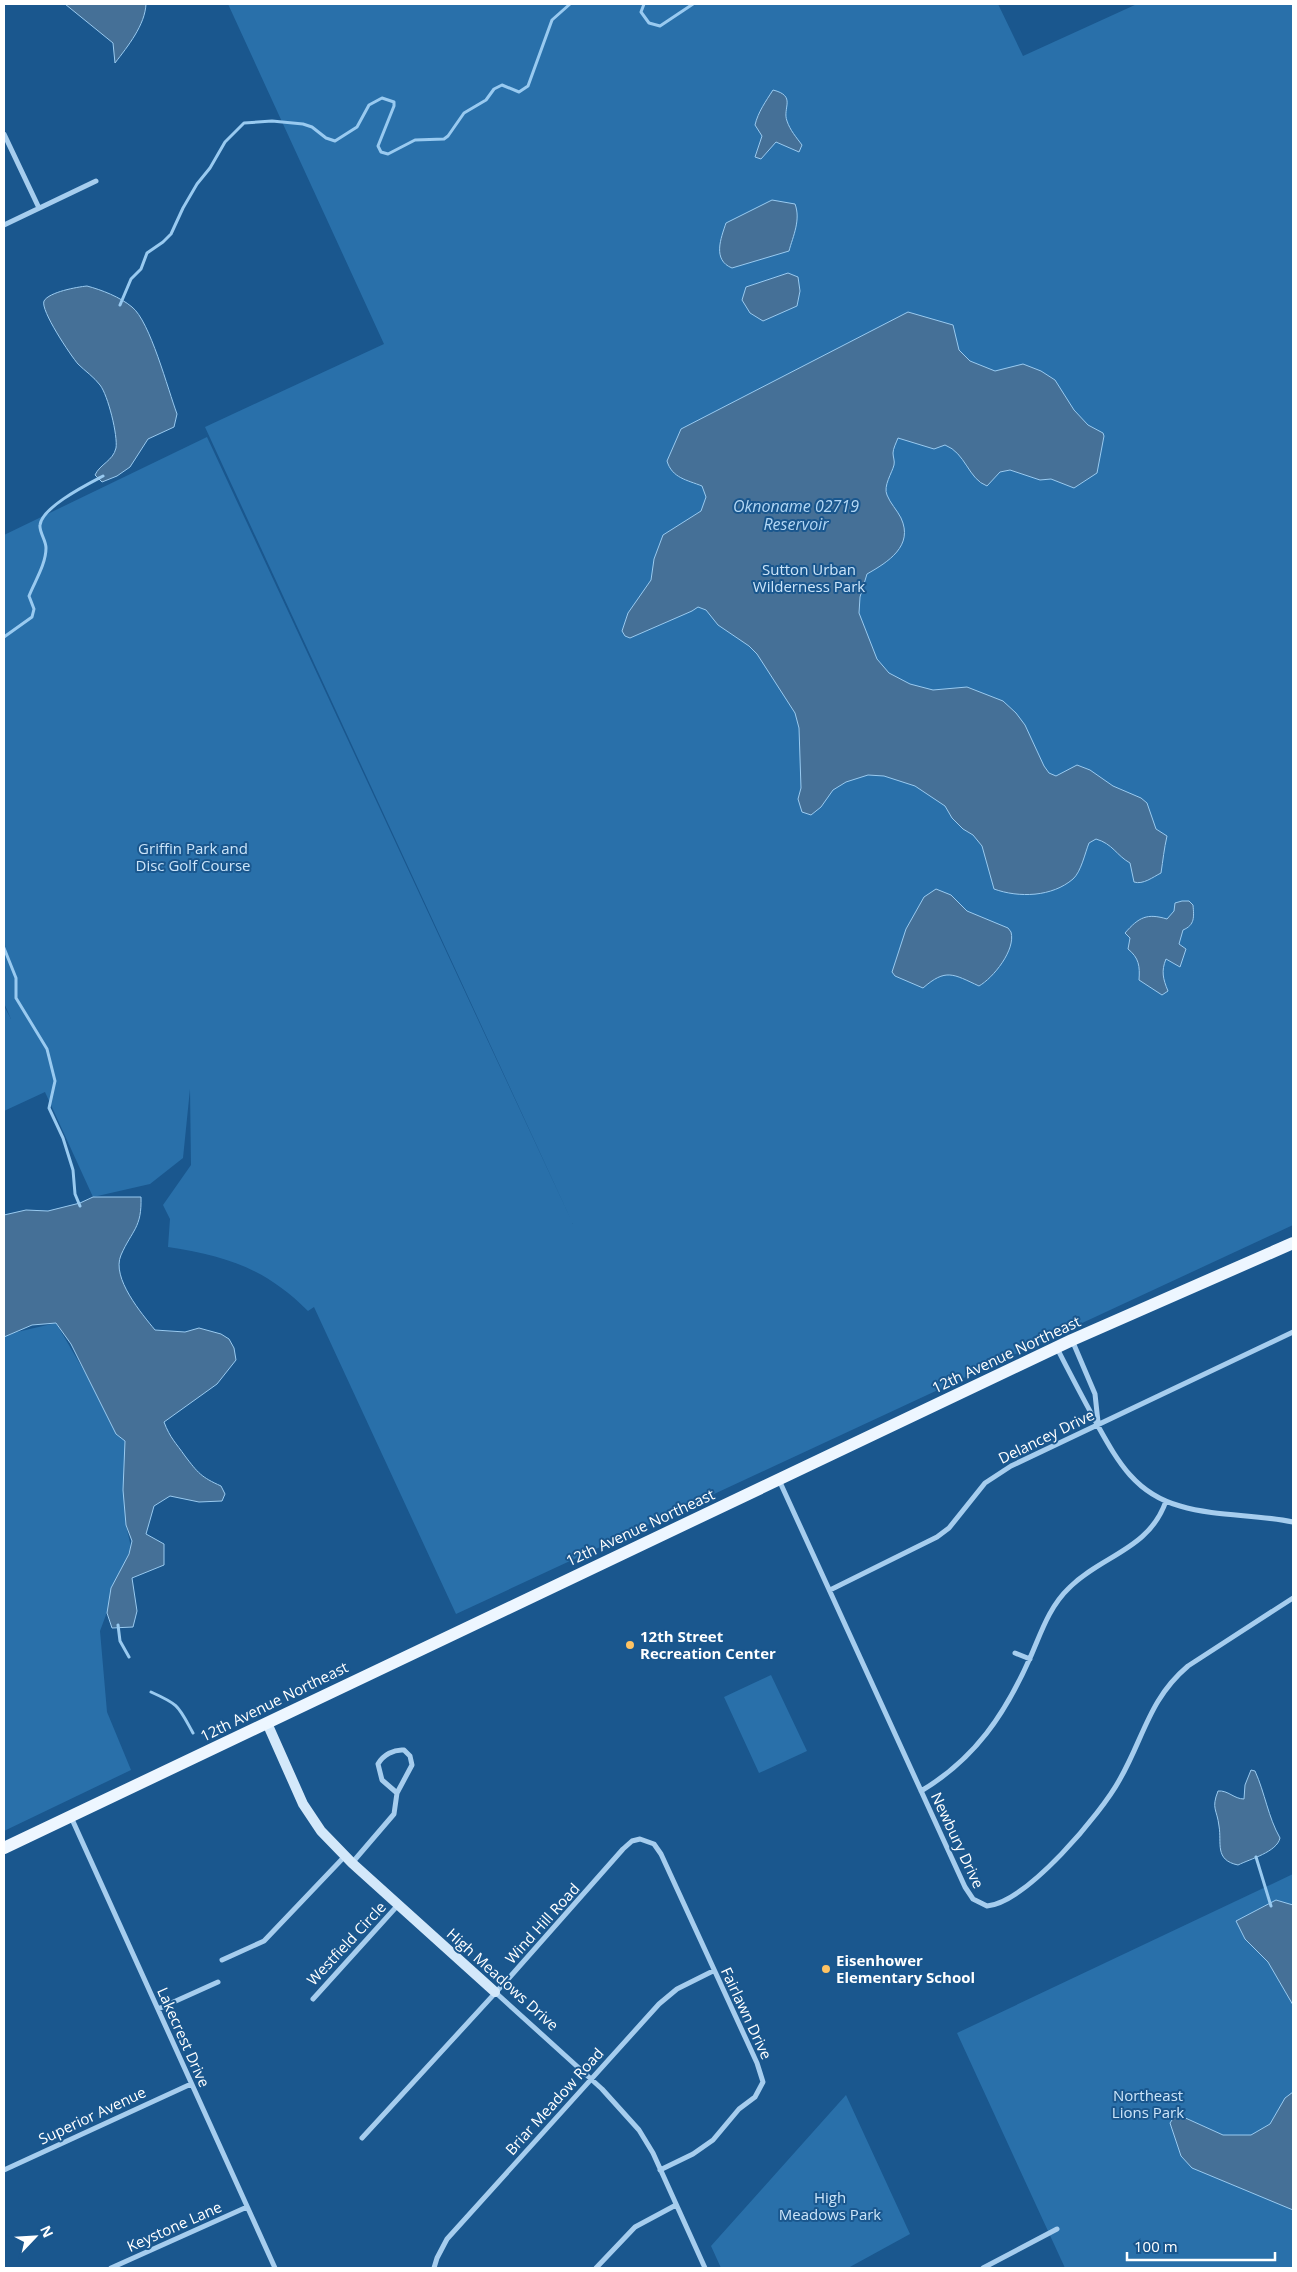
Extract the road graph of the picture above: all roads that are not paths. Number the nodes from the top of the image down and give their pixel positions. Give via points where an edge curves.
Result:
1 (4, 134) edge
2 (96, 181) dead end
3 (39, 208) junction
4 (4, 225) edge
5 (1293, 1243) edge
6 (1293, 1332) edge
7 (1072, 1340) junction
8 (1056, 1348) junction
9 (1098, 1425) junction
10 (779, 1479) junction
11 (1166, 1501) junction
12 (1293, 1522) edge
13 (830, 1590) junction
14 (1293, 1598) edge
15 (1015, 1653) dead end
16 (1030, 1659) junction
17 (267, 1723) junction
18 (921, 1791) junction
19 (397, 1793) junction
20 (71, 1816) junction
21 (640, 1839) joint
22 (4, 1848) edge
23 (348, 1859) junction
24 (398, 1905) junction
25 (222, 1960) dead end
26 (713, 1971) junction
27 (218, 1982) dead end
28 (495, 1992) junction
29 (312, 1999) dead end
30 (158, 2010) junction
31 (592, 2079) junction
32 (191, 2084) junction
33 (362, 2138) dead end
34 (4, 2170) edge
35 (660, 2170) junction
36 (676, 2205) junction
37 (246, 2206) junction
38 (1057, 2229) dead end
39 (991, 2266) edge
40 (111, 2268) edge
41 (275, 2268) edge
42 (434, 2268) edge
43 (596, 2268) edge
44 (706, 2268) edge
45 (983, 2268) edge

1 - 3 street
2 - 3 street
3 - 4 street
5 - 7 main road, 12th Avenue Northeast
6 - 9 street, Delancey Drive
7 - 8 main road, 12th Avenue Northeast
7 - 9 street via 1095,1394
8 - 9 street
8 - 10 main road, 12th Avenue Northeast
9 - 11 street via 1126,1473
9 - 13 street, Delancey Drive via 989,1479 949,1528 937,1537
10 - 13 street, Newbury Drive
10 - 17 main road, 12th Avenue Northeast
11 - 12 street via 1194,1510
11 - 16 street via 1158,1520 1143,1536 1061,1596 1038,1637
13 - 18 street, Newbury Drive
14 - 18 street, Newbury Drive via 1174,1678 1151,1712 1112,1792 1047,1869 1011,1898 987,1906 972,1899
15 - 16 street
16 - 18 street via 1001,1714 967,1758
17 - 20 main road, 12th Avenue Northeast
17 - 23 street, High Meadows Drive via 303,1804 321,1831
19 - 19 street via 412,1765 404,1750 383,1757 378,1764 382,1780
19 - 23 street via 397,1806 391,1819
20 - 22 main road, 12th Avenue Northeast
20 - 30 street, Lakecrest Drive
21 - 26 street, Fairlawn Drive via 654,1844 661,1854
21 - 28 street, Wind Hill Road via 623,1849
23 - 24 street, High Meadows Drive
23 - 25 street via 264,1941
24 - 28 street, High Meadows Drive
24 - 29 street, Westfield Circle
26 - 31 street, Briar Meadow Road via 668,1995
26 - 35 street, Fairlawn Drive via 762,2075 762,2087 713,2140
27 - 30 street
28 - 31 street, High Meadows Drive
28 - 33 street, Wind Hill Road
30 - 32 street, Lakecrest Drive
31 - 35 street, High Meadows Drive via 640,2130
31 - 42 street, Briar Meadow Road via 447,2239
32 - 34 street, Superior Avenue
32 - 37 street, Lakecrest Drive
35 - 36 street, High Meadows Drive
36 - 43 street via 635,2227
36 - 44 street, High Meadows Drive
37 - 40 street, Keystone Lane
37 - 41 street, Lakecrest Drive
38 - 39 street
39 - 45 street

